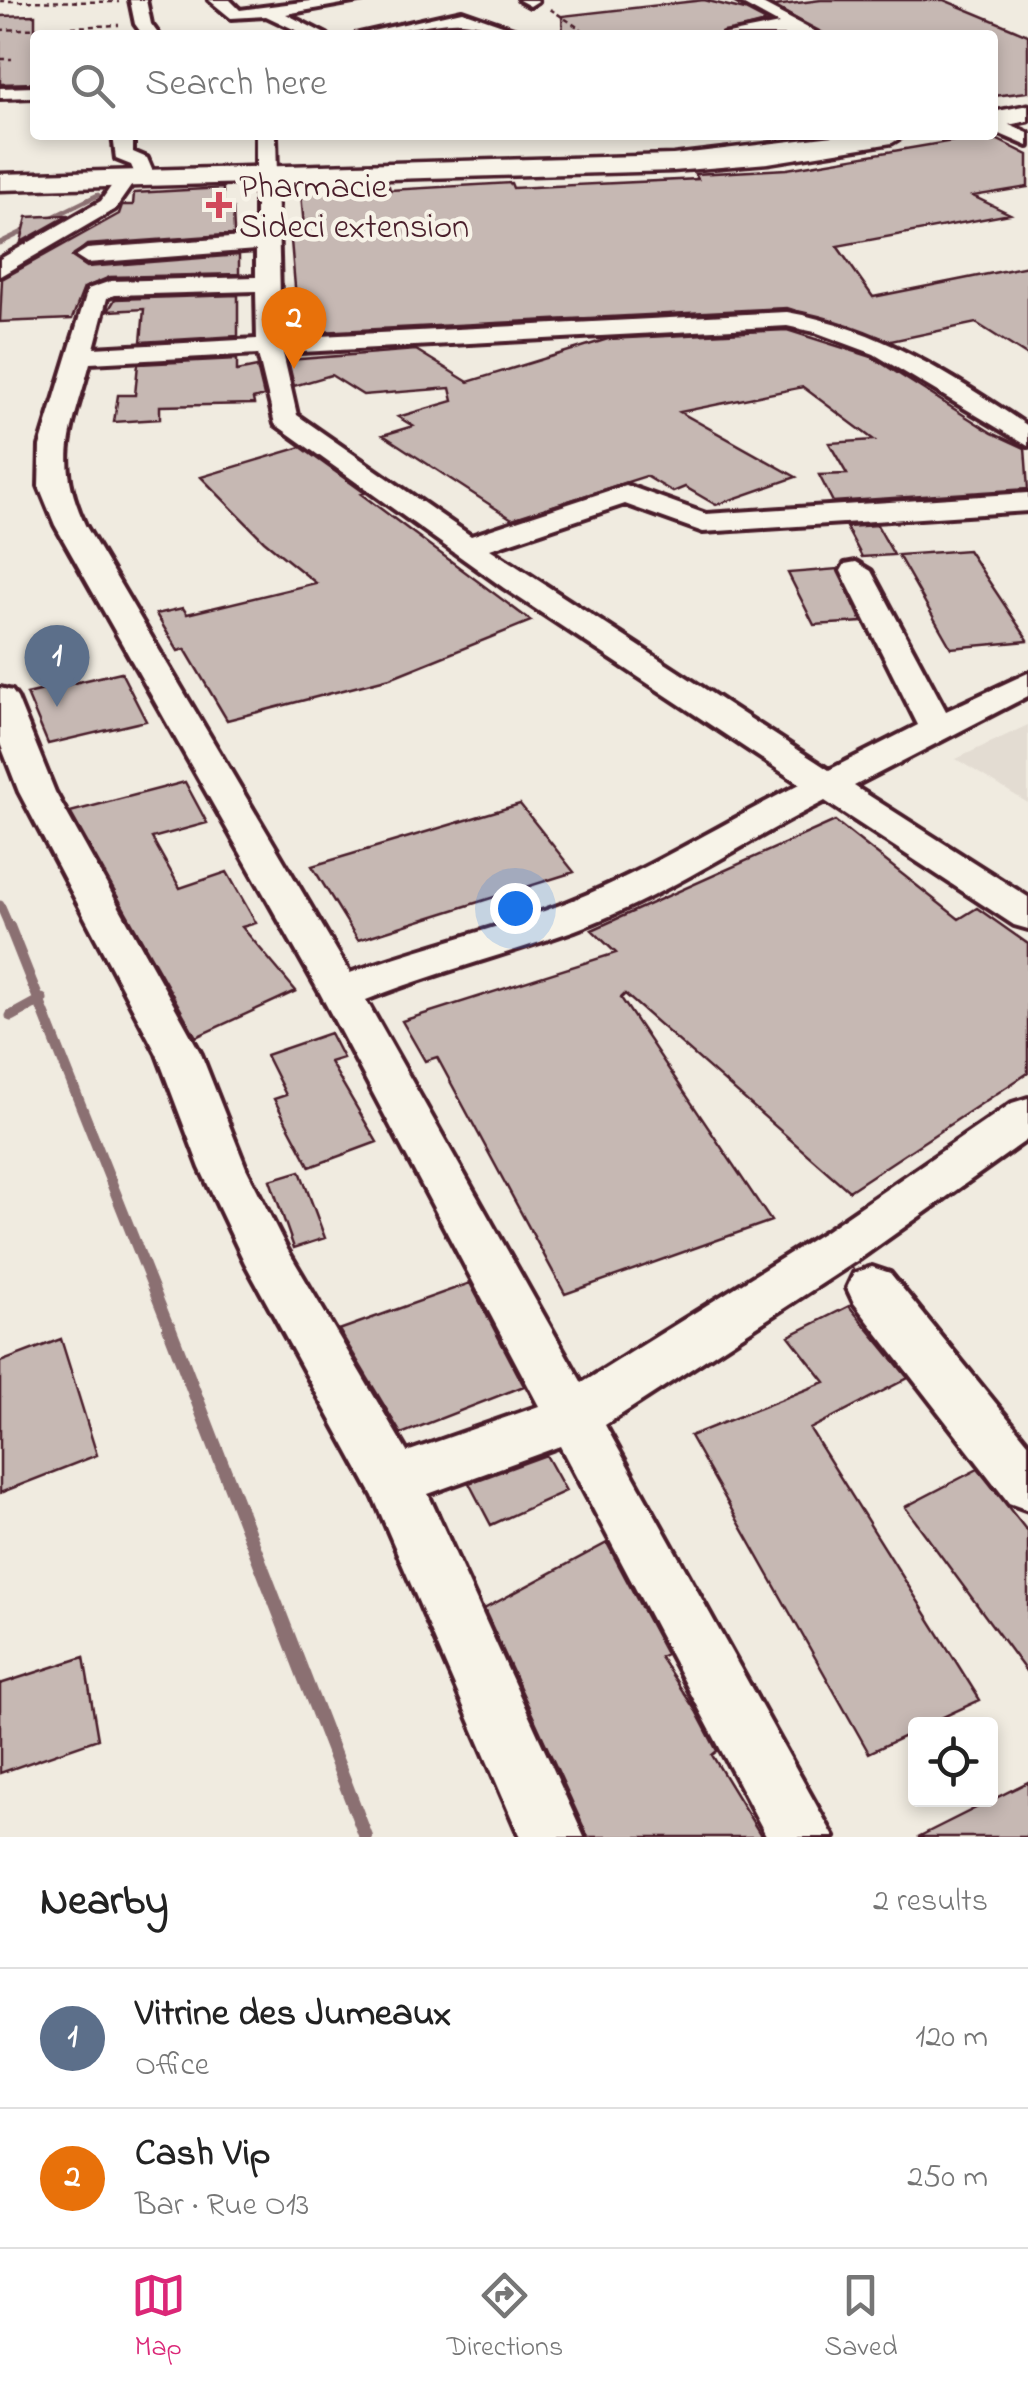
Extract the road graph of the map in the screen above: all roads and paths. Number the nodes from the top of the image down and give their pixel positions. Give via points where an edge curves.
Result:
1 (222, 0) edge
2 (356, 0) edge
3 (440, 0) edge
4 (744, 0) edge
5 (0, 1) edge
6 (138, 1) edge
7 (529, 1) edge
8 (268, 11) junction
9 (462, 16) junction
10 (288, 21) junction
11 (410, 26) junction
12 (0, 30) edge
13 (147, 30) edge
14 (235, 30) edge
15 (307, 30) edge
16 (389, 30) edge
17 (418, 30) edge
18 (495, 30) edge
19 (582, 30) edge
20 (803, 30) edge
21 (0, 59) edge
22 (12, 59) dead end
23 (30, 92) edge
24 (0, 93) edge
25 (1028, 101) edge
26 (998, 105) edge
27 (1028, 113) edge
28 (998, 121) edge
29 (998, 125) edge
30 (123, 140) edge
31 (266, 140) edge
32 (769, 140) edge
33 (861, 140) edge
34 (1028, 140) edge
35 (0, 174) edge
36 (267, 174) junction
37 (135, 176) junction
38 (0, 182) edge
39 (270, 242) junction
40 (87, 256) dead end
41 (0, 269) edge
42 (267, 284) junction
43 (269, 347) junction
44 (80, 356) junction
45 (1028, 438) edge
46 (1028, 502) edge
47 (468, 547) junction
48 (856, 572) dead end
49 (1028, 684) edge
50 (0, 698) edge
51 (936, 728) junction
52 (831, 786) junction
53 (1028, 916) edge
54 (341, 993) junction
55 (1028, 1115) edge
56 (872, 1288) dead end
57 (572, 1418) junction
58 (394, 1482) junction
59 (1028, 1486) edge
60 (552, 1837) edge
61 (802, 1837) edge

1 - 8 street via 216,2 237,15
2 - 8 street
3 - 9 street via 470,14
4 - 20 street
5 - 6 path
6 - 13 street
7 - 19 path
8 - 10 street
9 - 11 street
9 - 18 street
10 - 14 street
10 - 15 street
11 - 16 street
11 - 17 street
12 - 13 path
21 - 22 path
23 - 24 street
25 - 26 main road
27 - 28 main road
29 - 34 street
30 - 37 street via 123,155 140,162
31 - 36 street
32 - 36 main road via 672,153
33 - 36 main road via 673,163
35 - 37 main road
36 - 37 main road
36 - 39 street
37 - 38 main road
37 - 41 street via 108,204
39 - 40 street
39 - 42 street
42 - 43 street
42 - 44 street via 102,290
43 - 44 street
43 - 45 street via 756,320 822,323 872,342
43 - 47 street via 284,418
44 - 54 street via 54,446 54,486 70,525
46 - 47 street via 702,523 626,494
47 - 52 street
48 - 51 street
49 - 51 street
50 - 58 street via 37,792 179,1054 223,1168 270,1263
51 - 52 street
52 - 53 street
52 - 54 street via 618,896
54 - 57 street
55 - 57 street via 841,1246
56 - 59 street
57 - 58 street
57 - 61 street
58 - 60 street

